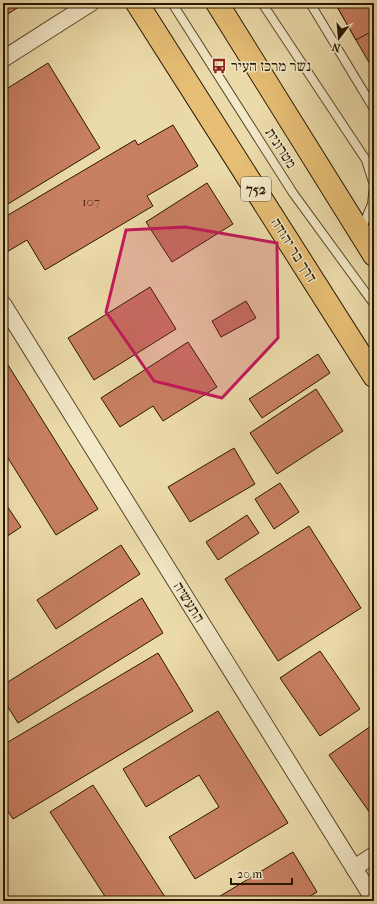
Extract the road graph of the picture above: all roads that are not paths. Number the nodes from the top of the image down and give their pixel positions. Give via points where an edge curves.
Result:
1 (92, 3) edge
2 (137, 3) edge
3 (172, 3) edge
4 (217, 3) edge
5 (262, 3) edge
6 (310, 3) edge
7 (3, 59) edge
8 (374, 109) edge
9 (374, 185) edge
10 (373, 204) edge
11 (359, 232) junction
12 (374, 256) edge
13 (374, 304) edge
14 (4, 306) edge
15 (374, 376) edge
16 (374, 855) edge
17 (354, 868) junction
18 (374, 900) edge

1 - 7 street
2 - 15 main road, דרך בר יהודה / 752
3 - 13 lane, מטרונית via 293,193
4 - 11 main road
5 - 9 lane via 366,160
6 - 8 lane
9 - 10 lane
10 - 11 lane
11 - 12 main road
14 - 17 street, התעשיה
16 - 17 street
17 - 18 street, התעשיה

